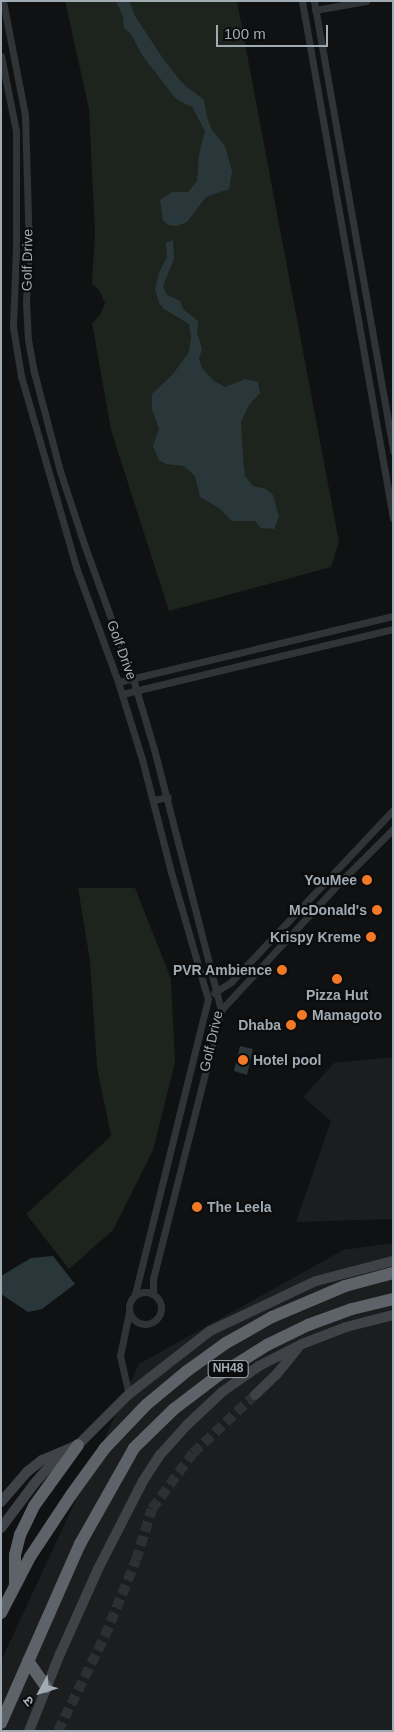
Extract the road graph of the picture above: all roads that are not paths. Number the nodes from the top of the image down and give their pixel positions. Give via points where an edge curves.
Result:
1 (3, 1) edge
2 (302, 1) edge
3 (314, 1) edge
4 (366, 1) edge
5 (316, 10) junction
6 (1, 56) edge
7 (29, 248) junction
8 (16, 249) junction
9 (364, 296) junction
10 (353, 298) junction
11 (393, 451) edge
12 (391, 493) edge
13 (393, 518) edge
14 (393, 616) edge
15 (393, 629) edge
16 (133, 679) junction
17 (118, 682) junction
18 (137, 691) junction
19 (122, 694) junction
20 (168, 798) junction
21 (153, 800) junction
22 (393, 810) edge
23 (393, 829) edge
24 (216, 991) junction
25 (208, 999) junction
26 (221, 1010) junction
27 (393, 1261) edge
28 (393, 1273) edge
29 (153, 1294) junction
30 (136, 1295) junction
31 (393, 1299) edge
32 (129, 1312) junction
33 (393, 1315) edge
34 (302, 1344) junction
35 (129, 1394) junction
36 (255, 1395) tunnel mouth
37 (78, 1445) junction
38 (1, 1502) edge
39 (1, 1528) edge
40 (15, 1586) junction
41 (1, 1613) edge
42 (28, 1661) junction
43 (46, 1687) junction
44 (1, 1723) edge
45 (29, 1731) edge

1 - 7 street, Golf Drive via 25,115
2 - 10 street
3 - 5 street
4 - 5 street
5 - 9 street
6 - 8 street, Golf Drive via 16,131
7 - 8 street
7 - 16 street, Golf Drive via 27,321 34,372 69,498
8 - 17 street, Golf Drive via 13,326 21,376 76,566
9 - 10 street
9 - 11 street
10 - 12 street
12 - 13 street
14 - 16 street
15 - 18 street
16 - 17 street
16 - 18 street, Golf Drive
17 - 19 street, Golf Drive
18 - 19 street
18 - 20 street, Golf Drive
19 - 21 street, Golf Drive
20 - 21 street
20 - 24 street, Golf Drive
21 - 25 street, Golf Drive
22 - 24 street via 231,982
23 - 26 street
24 - 25 street
24 - 26 street, Golf Drive
25 - 30 street, Golf Drive
26 - 29 street, Golf Drive via 153,1279
27 - 35 main road via 316,1280 210,1331
28 - 40 highway, NH48 via 345,1286 272,1317 187,1371 146,1405 105,1448 30,1557
29 - 30 street via 141,1292
29 - 32 street via 161,1307 155,1320 147,1324 138,1322
30 - 32 street via 130,1302
31 - 42 highway, NH48 via 308,1325 267,1345 216,1376 174,1409 134,1448 80,1544
32 - 35 street via 120,1356
33 - 34 main road via 346,1327
34 - 36 main road
34 - 43 main road via 260,1366 222,1392 160,1455 98,1569
35 - 37 main road
37 - 38 main road via 42,1460
37 - 39 main road via 48,1468
37 - 40 highway via 34,1506 20,1535 15,1555
40 - 41 highway, NH48
42 - 43 highway
42 - 44 highway, NH48
43 - 45 main road

